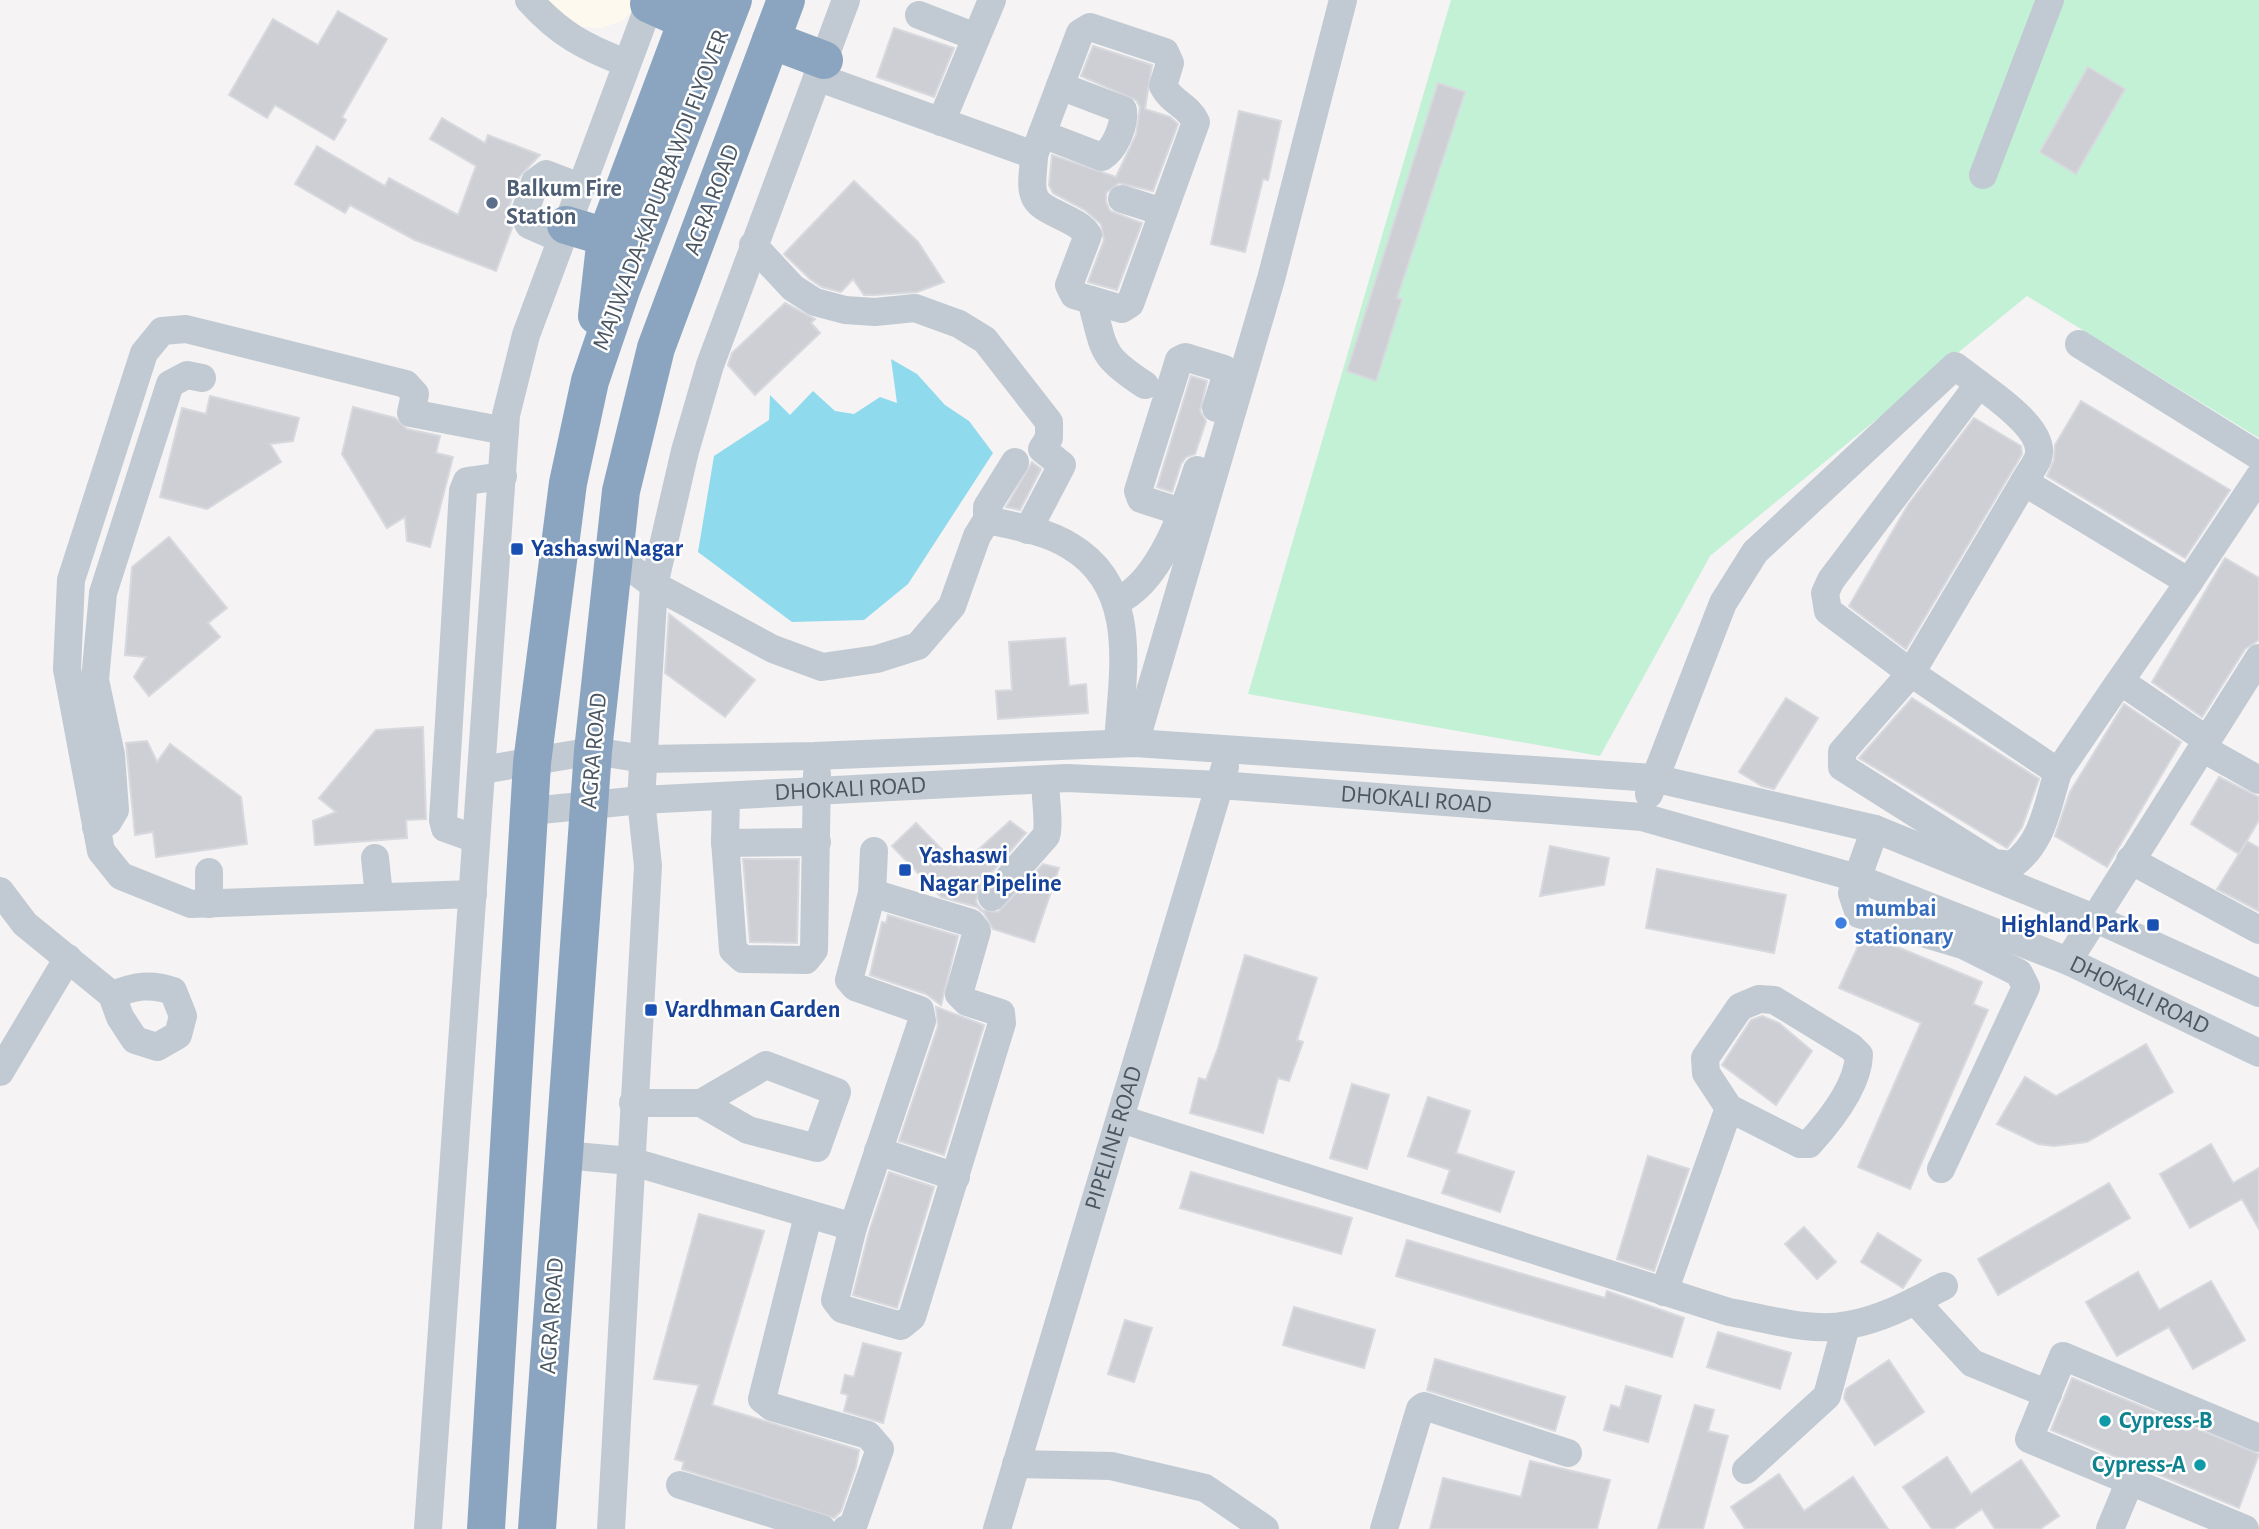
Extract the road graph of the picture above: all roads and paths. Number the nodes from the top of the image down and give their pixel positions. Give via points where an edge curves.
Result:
1 (529, 0) edge
2 (733, 0) edge
3 (786, 0) edge
4 (846, 0) edge
5 (992, 0) edge
6 (1343, 0) edge
7 (2050, 0) edge
8 (650, 2) edge
9 (691, 10) edge
10 (919, 15) dead end
11 (976, 37) junction
12 (771, 40) junction
13 (626, 63) junction
14 (820, 68) junction
15 (1060, 86) junction
16 (941, 122) junction
17 (1038, 145) junction
18 (1983, 174) dead end
19 (580, 187) junction
20 (1122, 199) dead end
21 (1163, 212) junction
22 (564, 232) junction
23 (606, 237) junction
24 (753, 245) junction
25 (1091, 300) junction
26 (2080, 344) dead end
27 (202, 378) dead end
28 (590, 380) junction
29 (1979, 384) junction
30 (1145, 385) dead end
31 (505, 431) junction
32 (2259, 456) edge
33 (1015, 462) dead end
34 (503, 476) junction
35 (2259, 477) edge
36 (2024, 482) junction
37 (1181, 512) junction
38 (987, 520) junction
39 (1028, 530) junction
40 (614, 556) junction
41 (458, 579) junction
42 (495, 581) junction
43 (2189, 582) junction
44 (654, 585) junction
45 (1117, 601) junction
46 (2259, 658) edge
47 (1911, 673) junction
48 (2120, 681) junction
49 (2207, 739) junction
50 (448, 742) junction
51 (1127, 743) junction
52 (994, 747) junction
53 (1229, 748) junction
54 (593, 751) junction
55 (483, 756) junction
56 (814, 756) junction
57 (644, 759) junction
58 (2259, 759) edge
59 (532, 763) junction
60 (2058, 772) junction
61 (1653, 778) junction
62 (1045, 780) junction
63 (2259, 780) edge
64 (991, 783) junction
65 (1220, 785) junction
66 (819, 791) junction
67 (726, 798) junction
68 (641, 800) junction
69 (589, 805) junction
70 (531, 811) junction
71 (1642, 817) junction
72 (96, 827) junction
73 (1875, 829) junction
74 (477, 839) junction
75 (817, 842) junction
76 (725, 843) junction
77 (874, 851) dead end
78 (375, 858) dead end
79 (2130, 860) junction
80 (209, 872) dead end
81 (1857, 878) junction
82 (0, 891) edge
83 (872, 893) junction
84 (473, 894) junction
85 (379, 896) junction
86 (992, 897) dead end
87 (209, 904) junction
88 (2094, 918) junction
89 (2259, 930) edge
90 (68, 958) junction
91 (2068, 961) junction
92 (2259, 993) edge
93 (112, 995) dead end
94 (2259, 1053) edge
95 (0, 1072) edge
96 (633, 1103) junction
97 (701, 1103) dead end
98 (1729, 1108) junction
99 (1121, 1119) junction
100 (878, 1151) junction
101 (564, 1155) junction
102 (630, 1161) junction
103 (1941, 1169) dead end
104 (956, 1177) junction
105 (808, 1216) junction
106 (853, 1227) junction
107 (1944, 1286) dead end
108 (1664, 1292) junction
109 (1915, 1301) junction
110 (1846, 1326) junction
111 (2048, 1394) junction
112 (2259, 1437) edge
113 (1568, 1453) dead end
114 (1016, 1465) junction
115 (1746, 1470) dead end
116 (2130, 1481) junction
117 (680, 1485) dead end
118 (2259, 1511) edge
119 (428, 1529) edge
120 (486, 1529) edge
121 (537, 1529) edge
122 (611, 1529) edge
123 (822, 1529) edge
124 (846, 1529) edge
125 (998, 1529) edge
126 (1265, 1529) edge
127 (1384, 1529) edge
128 (2110, 1529) edge
129 (2245, 1529) edge
130 (2252, 1529) edge

1 - 13 street via 582,46
2 - 28 highway, MAJIWADA-KAPURBAWDI FLYOVER
3 - 12 highway, AGRA ROAD
4 - 14 street
5 - 11 street
6 - 51 street via 1267,292
7 - 18 street
8 - 9 highway
8 - 13 street
9 - 23 highway
10 - 11 street
11 - 16 street
12 - 14 highway
12 - 40 highway, AGRA ROAD via 656,348 621,491
13 - 19 street
14 - 16 street
14 - 24 street
15 - 17 street
15 - 17 street via 1122,110 1124,119 1110,152 1102,157
15 - 21 street via 1080,33 1090,27 1165,52 1170,63 1163,86 1196,122
16 - 17 street
17 - 25 street via 1034,196 1082,225 1088,234 1069,285 1074,295
19 - 22 street
19 - 22 street via 546,174 535,182 524,215 529,225
20 - 21 street
21 - 25 street via 1130,304 1122,309
22 - 23 highway
22 - 31 street via 526,335
23 - 28 highway
24 - 39 street via 793,288 815,302 875,312 915,308 959,324 985,340 1049,422 1049,438 1042,449 1062,465
24 - 44 street via 710,365
25 - 30 street via 1105,353
26 - 32 street
27 - 72 street via 187,375 170,384 103,593 96,680 111,755 115,810 108,822
28 - 59 highway via 568,483
29 - 36 street via 2025,421 2039,448
29 - 47 street via 1825,593 1828,611
29 - 61 street via 1955,366 1755,552 1723,603
31 - 34 street
31 - 72 street via 401,412 415,394 406,384 186,329 162,331 144,353 71,580 68,669
33 - 38 street via 987,507
34 - 41 street via 467,481
34 - 42 street
35 - 43 street
36 - 43 street
36 - 47 street
37 - 37 street via 1226,376 1224,369 1185,357 1179,360 1138,491 1141,499
37 - 45 street via 1158,564 1143,584
38 - 39 street
38 - 44 street via 952,606 918,646 877,659 822,667 774,649
39 - 45 street via 1070,546 1097,569
40 - 44 street
40 - 54 highway, AGRA ROAD
41 - 42 street
41 - 50 street
42 - 55 street
43 - 48 street
44 - 57 street
45 - 51 street via 1124,634
46 - 49 street
47 - 60 street
47 - 60 street via 1842,751 1842,767 1994,863 2012,865 2029,853
48 - 49 street
48 - 60 street
49 - 58 street
49 - 63 street
49 - 79 street
50 - 55 street, DHOKALI ROAD
50 - 74 street via 444,828
51 - 52 street, DHOKALI ROAD
51 - 53 street, DHOKALI ROAD
52 - 56 street, DHOKALI ROAD
52 - 64 street
53 - 61 street, DHOKALI ROAD
53 - 65 street, PIPELINE ROAD
54 - 57 street, DHOKALI ROAD
54 - 59 street, DHOKALI ROAD
54 - 69 highway, AGRA ROAD
55 - 59 street, DHOKALI ROAD
55 - 74 street
56 - 57 street, DHOKALI ROAD
56 - 66 street
57 - 68 street
59 - 70 highway
61 - 71 street
61 - 73 street, DHOKALI ROAD
62 - 64 street, DHOKALI ROAD
62 - 65 street, DHOKALI ROAD
62 - 86 street via 1046,836
64 - 66 street, DHOKALI ROAD
65 - 71 street, DHOKALI ROAD
65 - 99 street, PIPELINE ROAD
66 - 67 street, DHOKALI ROAD
66 - 75 street
67 - 68 street, DHOKALI ROAD
67 - 76 street
68 - 69 street, DHOKALI ROAD
68 - 96 street via 648,866
69 - 70 street, DHOKALI ROAD
69 - 101 highway, AGRA ROAD
70 - 120 highway
71 - 81 street, DHOKALI ROAD
72 - 87 street via 100,850 121,876 191,904
73 - 81 street
73 - 88 street, DHOKALI ROAD
74 - 84 street
75 - 76 street
75 - 76 street via 814,950 806,960 743,959 733,950
77 - 83 street
78 - 85 street
79 - 88 street
79 - 89 street
80 - 87 street
81 - 91 street, DHOKALI ROAD
81 - 103 street via 1853,893 1859,914 1963,945 2019,973 2026,987
82 - 90 street via 26,924
83 - 100 street via 849,981 920,1010 922,1021
83 - 104 street via 971,923 977,931 959,994 967,1002 1001,1013 1002,1023
84 - 85 street
84 - 119 street
85 - 87 street
88 - 91 street
88 - 92 street, DHOKALI ROAD
90 - 93 street
90 - 95 street
91 - 94 street, DHOKALI ROAD
96 - 97 street
96 - 102 street
98 - 98 street via 1706,1073 1705,1058 1740,1007 1759,999 1774,1000 1859,1055 1858,1070 1809,1144 1800,1144
98 - 108 street
99 - 108 street
99 - 114 street, PIPELINE ROAD
100 - 104 street
100 - 106 street
101 - 102 street
101 - 121 highway, AGRA ROAD
102 - 105 street
102 - 122 street
104 - 106 street via 912,1317 901,1326 842,1309 835,1300
105 - 106 street
105 - 124 street via 762,1399 772,1407 868,1435 880,1449 853,1526
107 - 109 street
108 - 110 street via 1729,1312 1804,1325
109 - 110 street
109 - 111 street via 1972,1363
110 - 115 street via 1827,1395
111 - 112 street via 2063,1356
111 - 116 street via 2029,1439
113 - 127 street via 1424,1406
114 - 125 street, PIPELINE ROAD
114 - 126 street via 1111,1466 1205,1488
116 - 128 street
116 - 129 street
117 - 123 street
118 - 130 street

